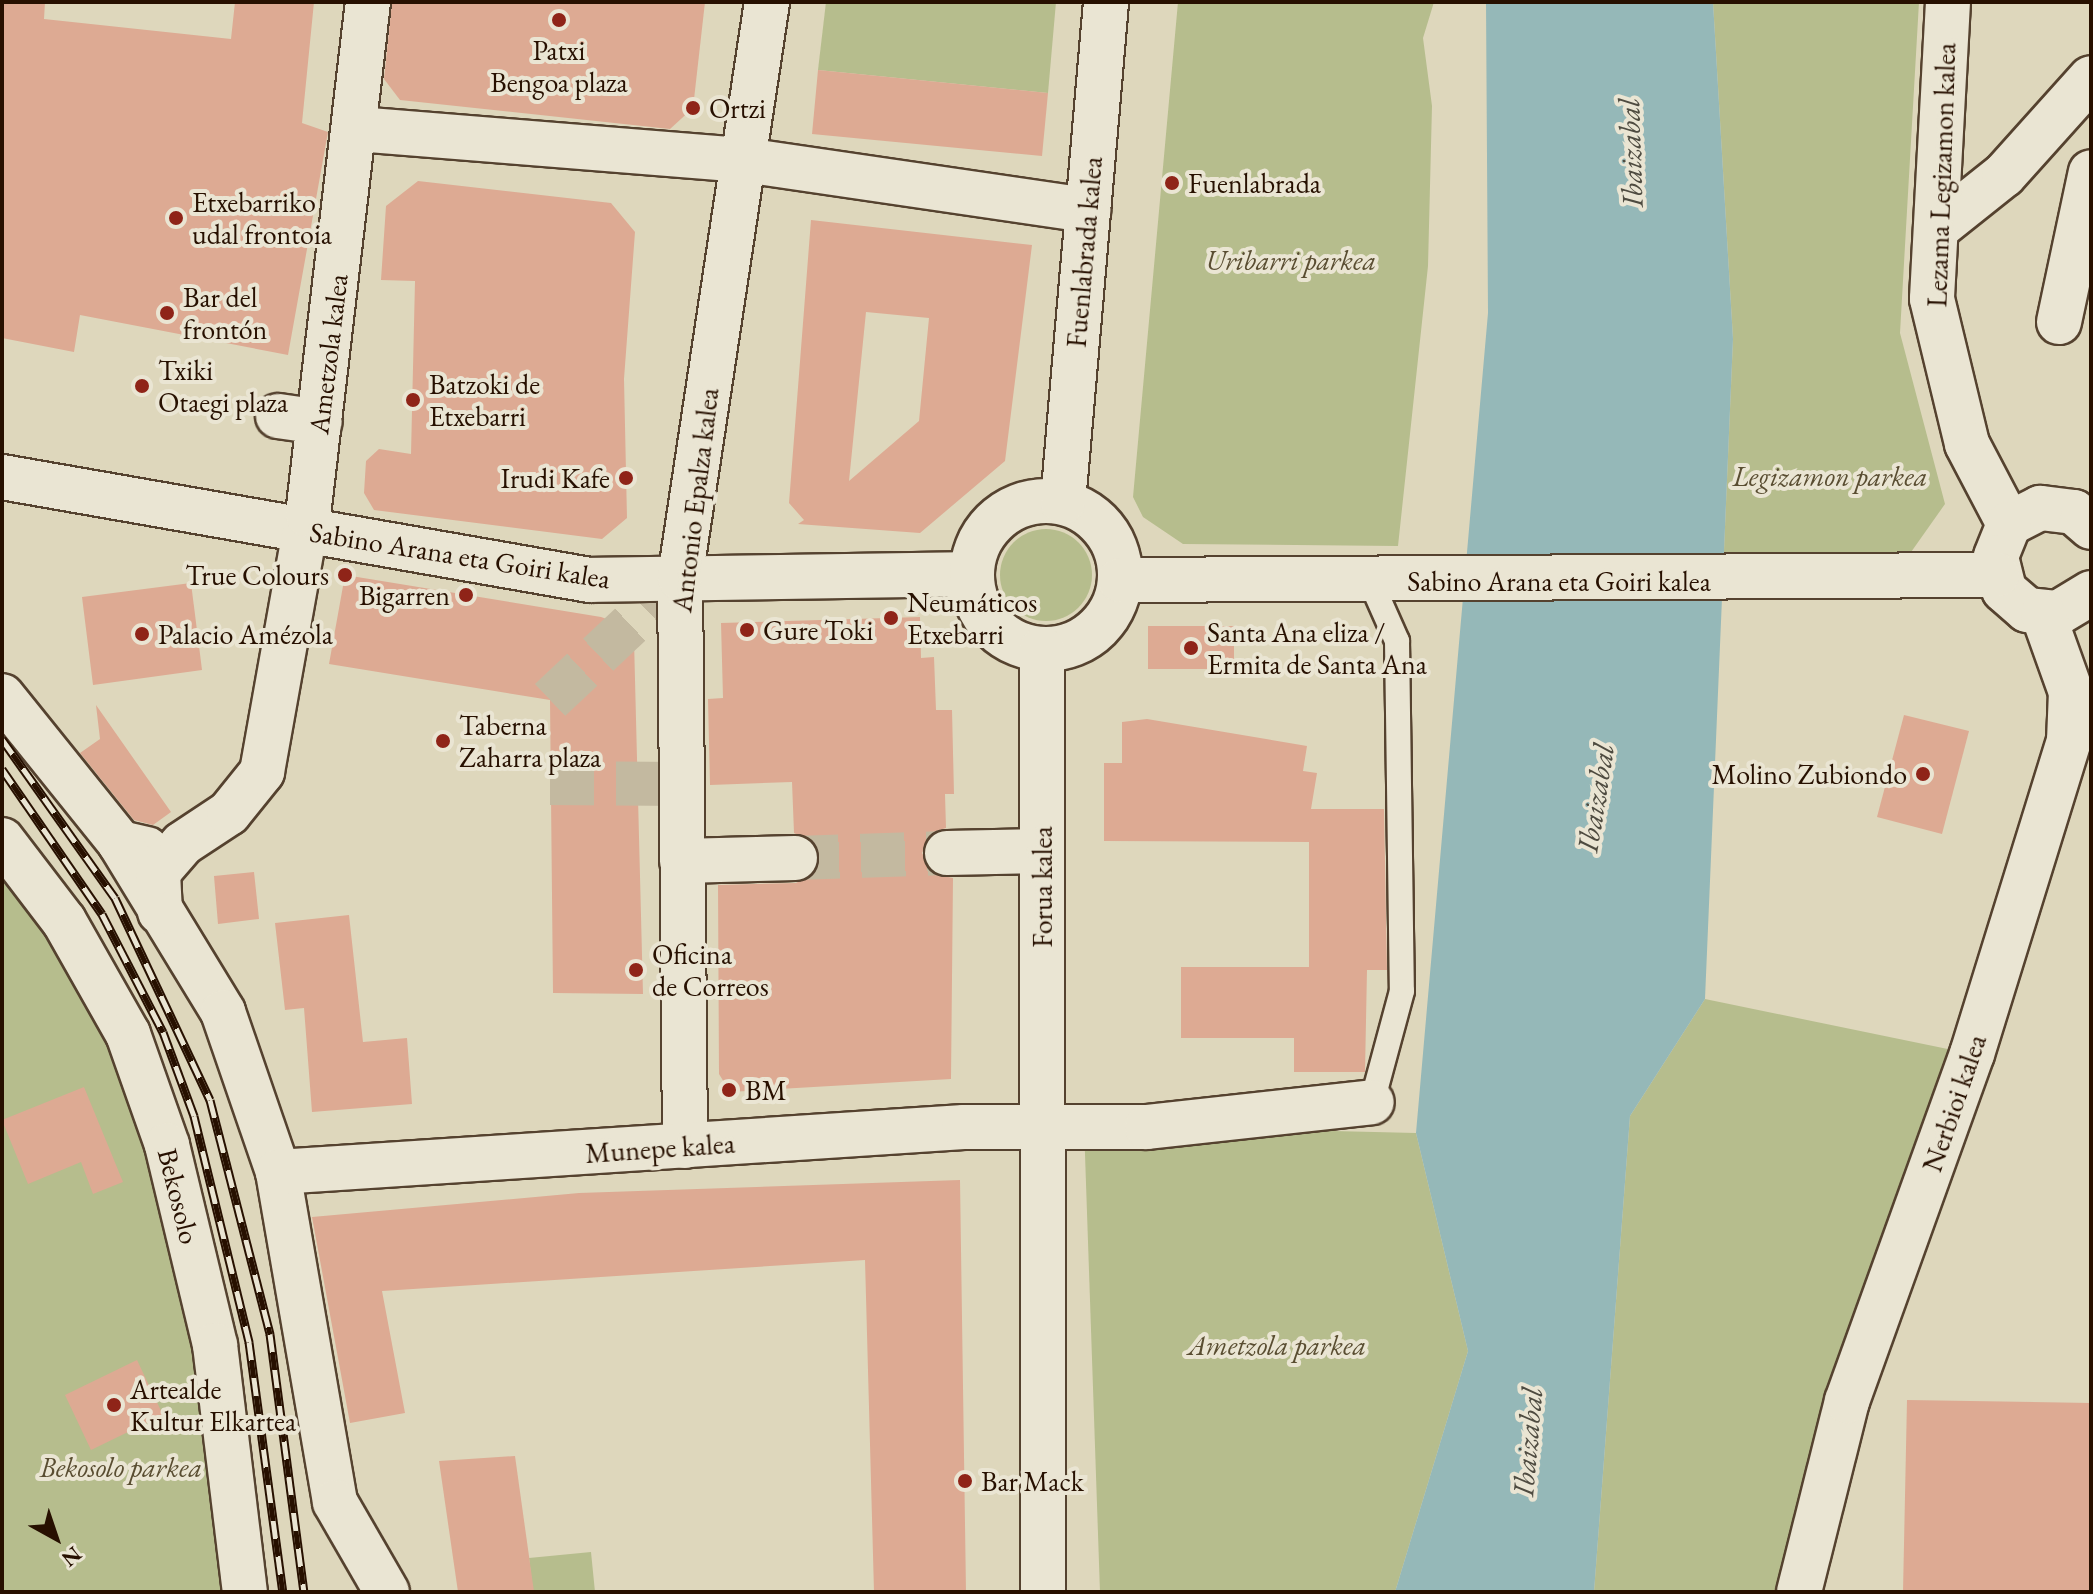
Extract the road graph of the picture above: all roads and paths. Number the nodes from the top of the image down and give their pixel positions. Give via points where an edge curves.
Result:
1 (368, 2) edge
2 (767, 2) edge
3 (1106, 2) edge
4 (1948, 2) edge
5 (2091, 78) edge
6 (357, 129) junction
7 (744, 160) junction
8 (2091, 172) edge
9 (1088, 210) junction
10 (1936, 229) junction
11 (2059, 322) dead end
12 (2, 477) edge
13 (1063, 502) junction
14 (306, 523) junction
15 (2009, 524) junction
16 (2091, 527) edge
17 (972, 574) junction
18 (1997, 575) junction
19 (680, 578) junction
20 (1120, 580) junction
21 (1370, 580) junction
22 (2091, 593) edge
23 (2043, 614) junction
24 (1042, 649) junction
25 (2, 696) edge
26 (2, 840) edge
27 (120, 843) junction
28 (182, 844) junction
29 (1042, 851) junction
30 (947, 853) tunnel mouth
31 (795, 858) tunnel mouth
32 (682, 861) junction
33 (160, 912) junction
34 (1372, 1102) joint
35 (1042, 1124) junction
36 (685, 1146) junction
37 (278, 1172) junction
38 (245, 1592) edge
39 (387, 1592) edge
40 (1043, 1592) edge
41 (1799, 1592) edge

1 - 6 street, Ametzola kalea
2 - 7 street, Antonio Epalza kalea
3 - 9 street, Fuenlabrada kalea
4 - 10 street, Lezama Legizamon kalea
5 - 10 street via 2004,175
6 - 7 street
6 - 14 street, Ametzola kalea via 299,419
7 - 9 street
7 - 19 street, Antonio Epalza kalea
8 - 11 street
9 - 13 street, Fuenlabrada kalea
10 - 15 street, Lezama Legizamon kalea via 1932,299 1944,370 1967,444
12 - 14 street, Sabino Arana eta Goiri kalea
13 - 17 street via 1011,509 977,548
13 - 20 street via 1106,531
14 - 19 street, Sabino Arana eta Goiri kalea via 590,580
14 - 28 street, Ametzola kalea via 262,772 229,813
15 - 16 street via 2057,507
15 - 18 street via 2000,540
17 - 19 street, Sabino Arana eta Goiri kalea
17 - 24 street via 984,617 1000,634
18 - 21 street, Sabino Arana eta Goiri kalea via 1856,581
18 - 23 street via 2014,601
19 - 32 street, Antonio Epalza kalea
20 - 21 street, Sabino Arana eta Goiri kalea
20 - 24 street via 1095,630 1065,647
21 - 34 lane via 1397,641 1402,991
22 - 23 street via 2073,609
23 - 41 street, Nerbioi kalea via 2071,692 2069,741 1972,1054 1847,1401
24 - 29 street, Forua kalea
25 - 27 street
26 - 38 street, Bekosolo via 64,921 128,1034 167,1145 215,1345
27 - 28 street via 138,850
27 - 33 street
28 - 33 street via 158,872
29 - 30 street
29 - 35 street, Forua kalea
31 - 32 street
32 - 36 street, Antonio Epalza kalea
33 - 37 street via 223,1012
34 - 35 street via 1147,1127
35 - 36 street, Munepe kalea
35 - 40 street, Forua kalea
36 - 37 street, Munepe kalea
37 - 39 street via 335,1502

